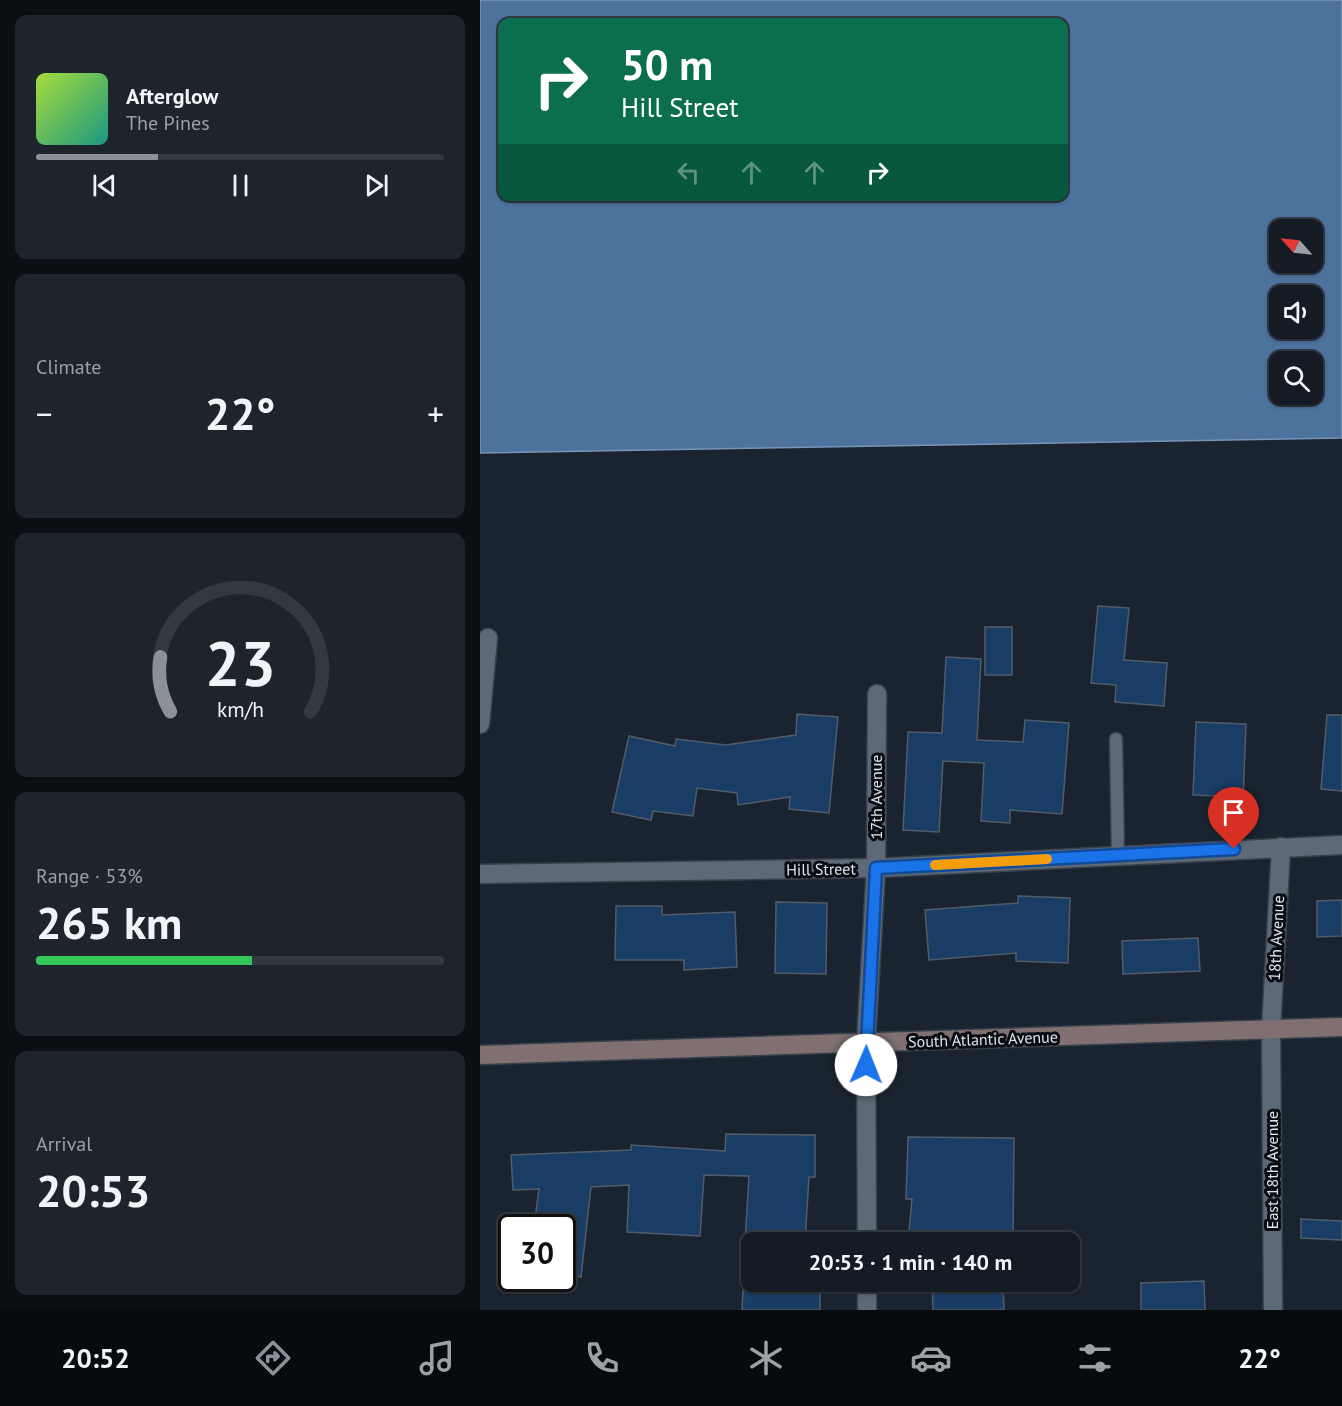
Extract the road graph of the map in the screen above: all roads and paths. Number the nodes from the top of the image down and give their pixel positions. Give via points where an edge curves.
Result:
1 (488, 638) dead end
2 (877, 694) dead end
3 (480, 724) edge
4 (1116, 739) dead end
5 (1342, 845) edge
6 (1281, 847) junction
7 (1118, 855) junction
8 (876, 868) junction
9 (480, 874) edge
10 (1342, 1027) edge
11 (1271, 1030) junction
12 (866, 1043) junction
13 (480, 1055) edge
14 (867, 1232) edge
15 (867, 1292) edge
16 (867, 1310) edge
17 (1273, 1310) edge

1 - 3 street
2 - 8 street, 17th Avenue
4 - 7 lane
5 - 6 street, Hill Street
6 - 7 street, Hill Street
6 - 11 street, 18th Avenue
7 - 8 street, Hill Street
8 - 9 street, Hill Street
8 - 12 street, 17th Avenue
10 - 11 main road, South Atlantic Avenue
11 - 12 main road, South Atlantic Avenue
11 - 17 street, East 18th Avenue
12 - 13 main road, South Atlantic Avenue
12 - 14 street, 17th Avenue
15 - 16 street

